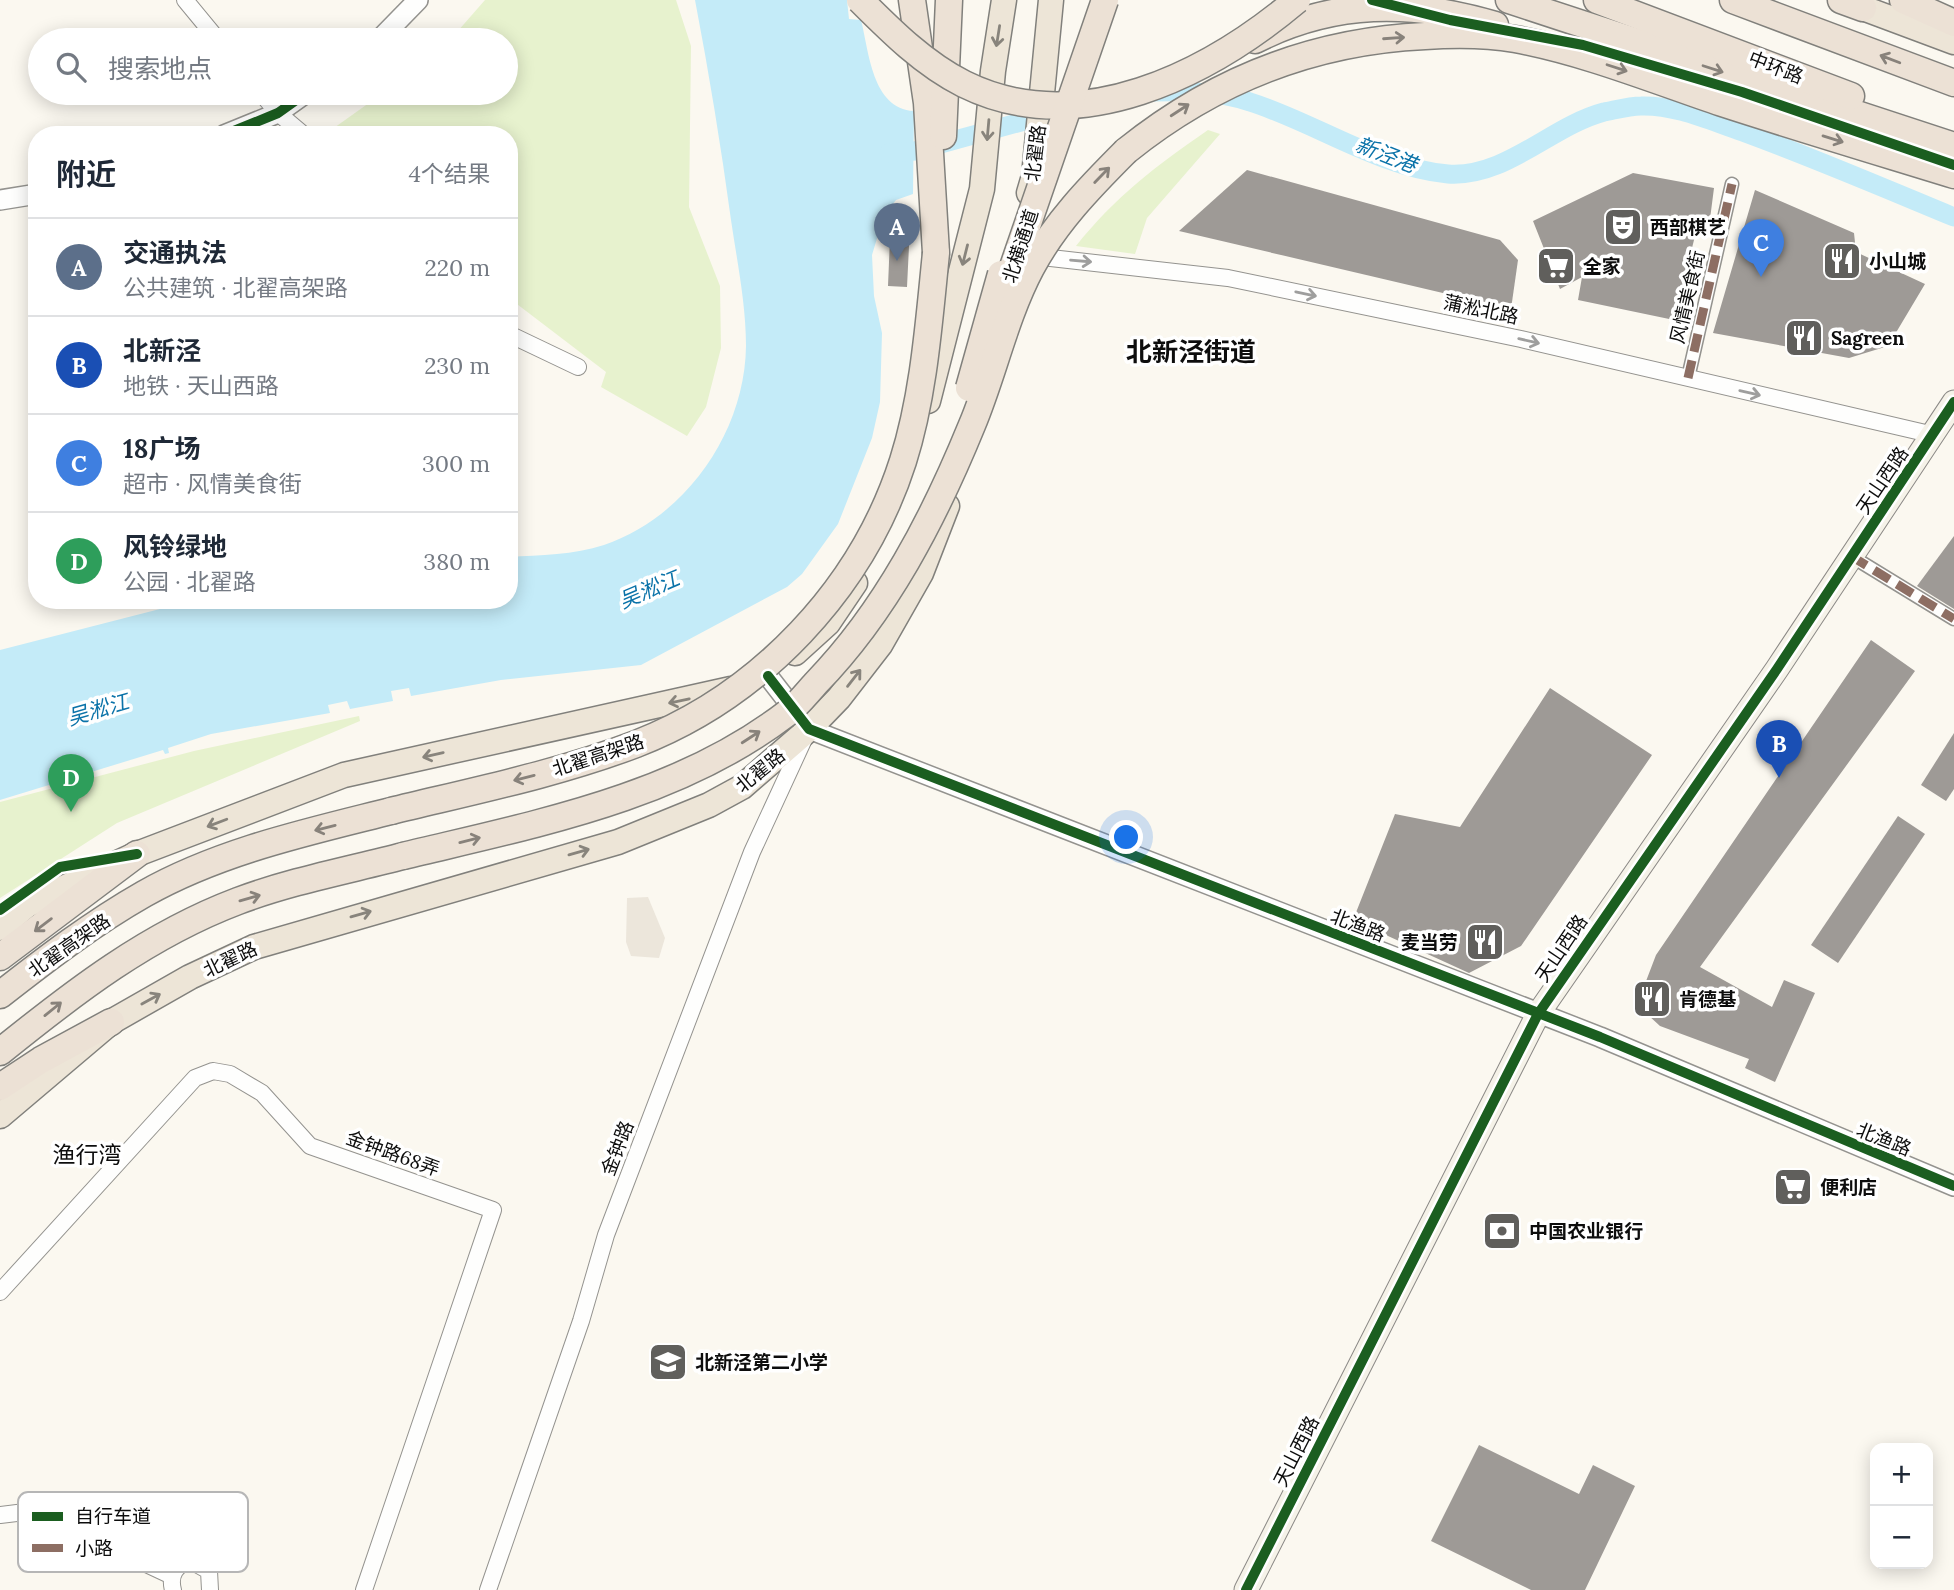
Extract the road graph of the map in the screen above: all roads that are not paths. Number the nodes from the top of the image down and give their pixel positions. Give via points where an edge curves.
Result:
1 (185, 0) edge
2 (418, 0) edge
3 (860, 0) edge
4 (882, 0) edge
5 (912, 0) edge
6 (933, 0) edge
7 (948, 0) edge
8 (1004, 0) edge
9 (1051, 0) edge
10 (1086, 0) edge
11 (1105, 0) edge
12 (1297, 0) edge
13 (1509, 0) edge
14 (1597, 0) edge
15 (1733, 0) edge
16 (1903, 0) edge
17 (1852, 4) edge
18 (1954, 23) edge
19 (208, 28) edge
20 (391, 28) edge
21 (1954, 42) edge
22 (911, 47) junction
23 (1577, 55) junction
24 (1213, 61) junction
25 (1954, 83) edge
26 (271, 105) edge
27 (289, 105) edge
28 (278, 113) junction
29 (246, 126) edge
30 (297, 126) edge
31 (1954, 134) edge
32 (1954, 146) edge
33 (1954, 174) edge
34 (1732, 184) dead end
35 (28, 195) edge
36 (0, 200) edge
37 (936, 253) junction
38 (1013, 254) junction
39 (518, 338) edge
40 (578, 367) dead end
41 (1688, 379) junction
42 (1954, 402) edge
43 (1934, 435) junction
44 (940, 495) junction
45 (1851, 556) junction
46 (1954, 619) edge
47 (768, 676) junction
48 (809, 729) junction
49 (137, 854) junction
50 (0, 928) edge
51 (0, 957) edge
52 (0, 995) edge
53 (1538, 1014) junction
54 (111, 1021) junction
55 (0, 1052) edge
56 (0, 1087) edge
57 (0, 1116) edge
58 (1954, 1186) edge
59 (0, 1292) edge
60 (18, 1513) edge
61 (0, 1515) edge
62 (151, 1572) edge
63 (209, 1572) edge
64 (172, 1583) edge
65 (210, 1590) edge
66 (364, 1590) edge
67 (488, 1590) edge
68 (1246, 1590) edge

1 - 19 street
2 - 20 street
3 - 22 highway, bridge
4 - 22 highway
5 - 37 highway, bridge via 927,103
6 - 37 highway, bridge
7 - 37 highway, bridge
8 -> 47 main road via 982,189 910,473 853,586 828,624
9 - 38 main road, 北翟路 via 1034,176
10 - 44 highway, bridge via 1044,125
11 - 44 highway, 北横通道, bridge via 1063,114
12 - 24 highway, bridge via 1258,33
13 -> 32 highway
14 - 31 highway, 中环路
25 -> 15 highway
16 - 18 highway
17 - 21 main road
22 - 24 highway, bridge via 965,84 1041,103 1076,104 1123,97
23 - 24 highway, bridge via 1487,22 1389,4 1307,16
23 -> 33 highway
44 -> 23 highway, bridge via 972,426 1030,270 1063,218 1126,151 1158,125 1241,78 1332,47 1461,34 1514,39
26 - 28 street
27 - 28 street
28 - 29 street
28 - 30 street
34 - 41 street, 风情美食街
35 - 36 street
37 -> 52 highway, 北翟高架路, bridge via 928,330 903,460 867,541 839,586 757,676 700,715 636,744 228,857 145,893 62,946
38 -> 41 street, 蒲淞北路 via 1228,278
48 -> 38 main road, 北翟路 via 880,645 920,573 950,499
39 - 40 street
41 -> 43 street, 蒲淞北路
42 - 43 main road, 天山西路
43 - 45 main road, 天山西路
55 -> 44 highway, bridge via 82,985 159,937 238,901 559,818 650,788 715,760 788,713 835,664 874,614
45 - 46 street
45 - 53 main road, 天山西路
47 - 48 street
47 -> 49 main road via 716,694 344,775
48 - 53 street, 北渔路
54 -> 48 main road, 北翟路 via 254,947 618,842 709,806 742,787
48 - 67 street, 金钟路 via 752,852 611,1222
49 - 50 main road via 27,905
49 -> 51 highway
53 - 58 street, 北渔路
53 - 68 main road, 天山西路
54 - 56 highway
54 - 57 main road, 北翟路
59 - 66 street, 金钟路68弄 via 195,1078 213,1071 230,1074 262,1093 310,1146 493,1210
60 - 61 street
62 - 64 street
63 - 65 street

